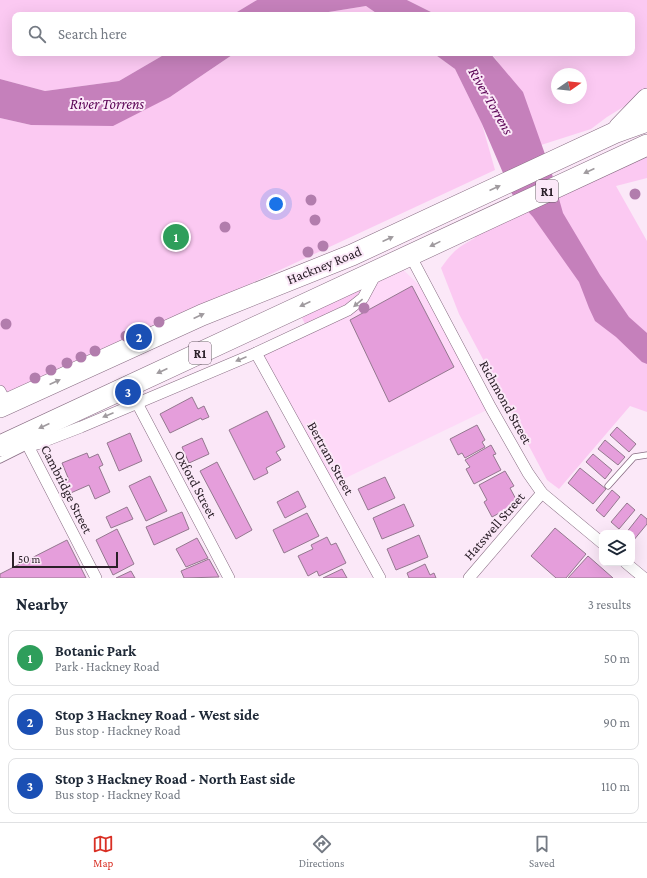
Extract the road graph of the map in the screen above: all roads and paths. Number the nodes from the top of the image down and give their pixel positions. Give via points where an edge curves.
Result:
1 (647, 100) edge
2 (647, 121) edge
3 (614, 133) junction
4 (647, 145) edge
5 (352, 255) junction
6 (410, 255) junction
7 (378, 270) junction
8 (172, 329) junction
9 (256, 353) junction
10 (186, 360) junction
11 (2, 401) edge
12 (137, 403) junction
13 (25, 441) junction
14 (0, 446) edge
15 (647, 455) edge
16 (0, 460) edge
17 (608, 486) dead end
18 (542, 493) junction
19 (599, 540) edge
20 (630, 566) edge
21 (96, 578) edge
22 (229, 578) edge
23 (380, 578) edge
24 (469, 578) edge
25 (644, 578) edge

1 - 3 highway
2 - 3 highway, Hackney Road / R1
5 -> 3 highway, Hackney Road / R1
4 -> 6 highway, Hackney Road / R1
5 - 6 highway
8 -> 5 highway, Hackney Road / R1
6 - 7 highway, Hackney Road / R1
6 - 18 street, Richmond Street via 491,408
7 -> 9 street, Hackney Road via 363,298 348,310
7 -> 10 highway, Hackney Road / R1
8 - 10 highway
11 -> 8 highway, Hackney Road / R1
9 -> 12 street, Hackney Road
9 - 23 street, Bertram Street
10 -> 13 highway, Hackney Road / R1
12 -> 13 street, Hackney Road via 37,444
12 - 22 street, Oxford Street
13 - 14 highway, Hackney Road / R1
13 - 16 lane
13 - 21 street, Cambridge Street
15 - 17 lane via 634,457
18 - 19 street, Richmond Street
18 - 24 street, Hatswell Street
20 - 25 street

